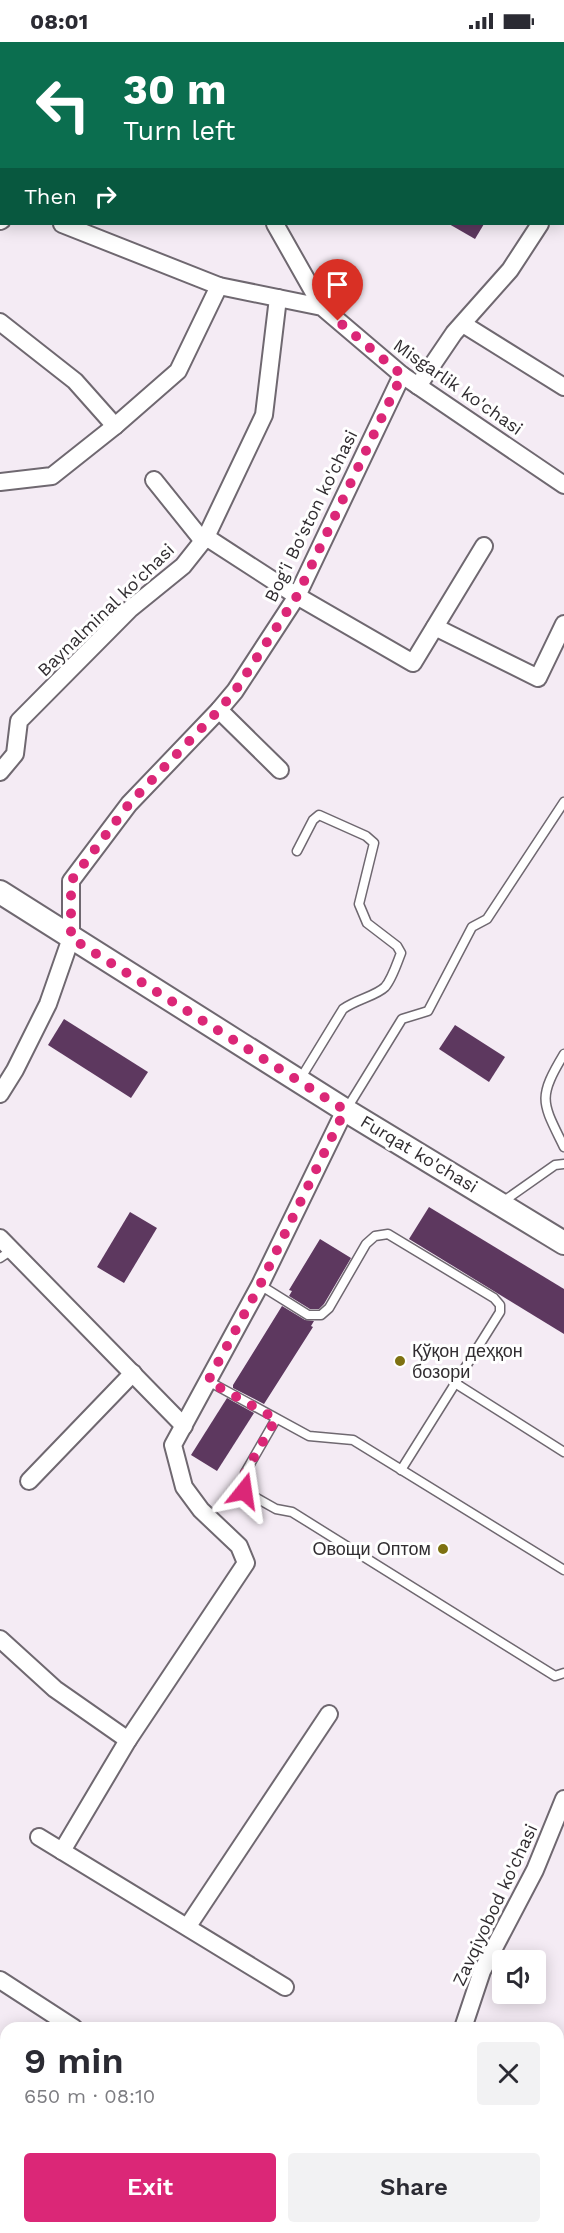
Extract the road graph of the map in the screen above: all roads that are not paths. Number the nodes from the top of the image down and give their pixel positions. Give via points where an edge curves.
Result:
1 (65, 225) edge
2 (276, 225) edge
3 (539, 225) edge
4 (219, 286) junction
5 (278, 297) junction
6 (322, 307) junction
7 (0, 322) edge
8 (463, 324) junction
9 (402, 375) junction
10 (418, 386) junction
11 (564, 387) edge
12 (115, 426) junction
13 (154, 480) dead end
14 (0, 482) edge
15 (564, 485) edge
16 (204, 539) junction
17 (484, 546) dead end
18 (297, 596) junction
19 (564, 624) edge
20 (435, 627) junction
21 (219, 710) junction
22 (280, 770) dead end
23 (0, 772) edge
24 (564, 802) edge
25 (297, 851) dead end
26 (0, 892) edge
27 (71, 938) junction
28 (564, 1054) edge
29 (299, 1082) junction
30 (0, 1094) edge
31 (345, 1110) junction
32 (564, 1147) edge
33 (564, 1164) edge
34 (501, 1203) junction
35 (564, 1242) edge
36 (4, 1248) edge
37 (260, 1285) junction
38 (133, 1373) junction
39 (208, 1381) junction
40 (455, 1383) junction
41 (276, 1419) junction
42 (184, 1426) junction
43 (564, 1452) edge
44 (401, 1470) junction
45 (29, 1481) dead end
46 (564, 1570) edge
47 (0, 1639) edge
48 (564, 1673) edge
49 (329, 1714) dead end
50 (128, 1740) junction
51 (564, 1799) edge
52 (39, 1837) dead end
53 (62, 1851) junction
54 (188, 1926) junction
55 (0, 1980) edge
56 (285, 1987) dead end
57 (65, 2022) edge
58 (465, 2022) edge

1 - 4 street, Misgarlik ko'chasi
2 - 6 street
3 - 8 street via 510,270
4 - 5 street, Misgarlik ko'chasi
4 - 12 street via 178,371
5 - 6 street, Misgarlik ko'chasi
5 - 16 street, Baynalminal ko'chasi via 264,415
6 - 9 street, Misgarlik ko'chasi
7 - 12 street via 75,381
8 - 10 street
8 - 11 street
9 - 10 street, Misgarlik ko'chasi
9 - 18 street, Bog'i Bo'ston ko'chasi
10 - 15 street, Misgarlik ko'chasi
12 - 14 street via 52,476
13 - 16 street
16 - 18 street
16 - 23 street, Baynalminal ko'chasi via 183,567 129,609 19,721 15,754
17 - 20 street
18 - 20 street via 413,663
18 - 21 street, Bog'i Bo'ston ko'chasi
19 - 20 street via 538,678
21 - 22 street
21 - 27 street, Bog'i Bo'ston ko'chasi via 129,804 71,881
24 - 31 lane via 487,919 472,927 428,1011 402,1019
25 - 29 lane via 319,815 374,843 359,904 367,923 401,953 386,986 344,1010
26 - 27 main road, Furqat ko'chasi
27 - 29 main road, Furqat ko'chasi
27 - 30 street, Bog'i Bo'ston ko'chasi via 48,1004
28 - 32 lane via 548,1081 544,1102
29 - 31 main road, Furqat ko'chasi
31 - 34 main road, Furqat ko'chasi
31 - 37 street
33 - 34 lane via 555,1165
34 - 35 main road, Furqat ko'chasi
36 - 38 street
37 - 39 street
37 - 40 lane via 308,1315 321,1315 329,1308 366,1244 375,1236 388,1234 500,1305 500,1312
38 - 42 street
38 - 45 street
39 - 41 lane
39 - 42 street
40 - 43 lane
40 - 44 lane
41 - 44 lane via 309,1436 353,1440
41 - 48 lane via 245,1473 244,1491 276,1509 292,1512 555,1676
42 - 50 street via 173,1445 184,1487 201,1510 239,1546 246,1563
44 - 46 lane
47 - 50 street via 55,1689
49 - 54 street
50 - 53 street
51 - 58 street, Zavqiyobod ko'chasi via 535,1870 482,1971
52 - 53 street
53 - 54 street
54 - 56 street
55 - 57 street

